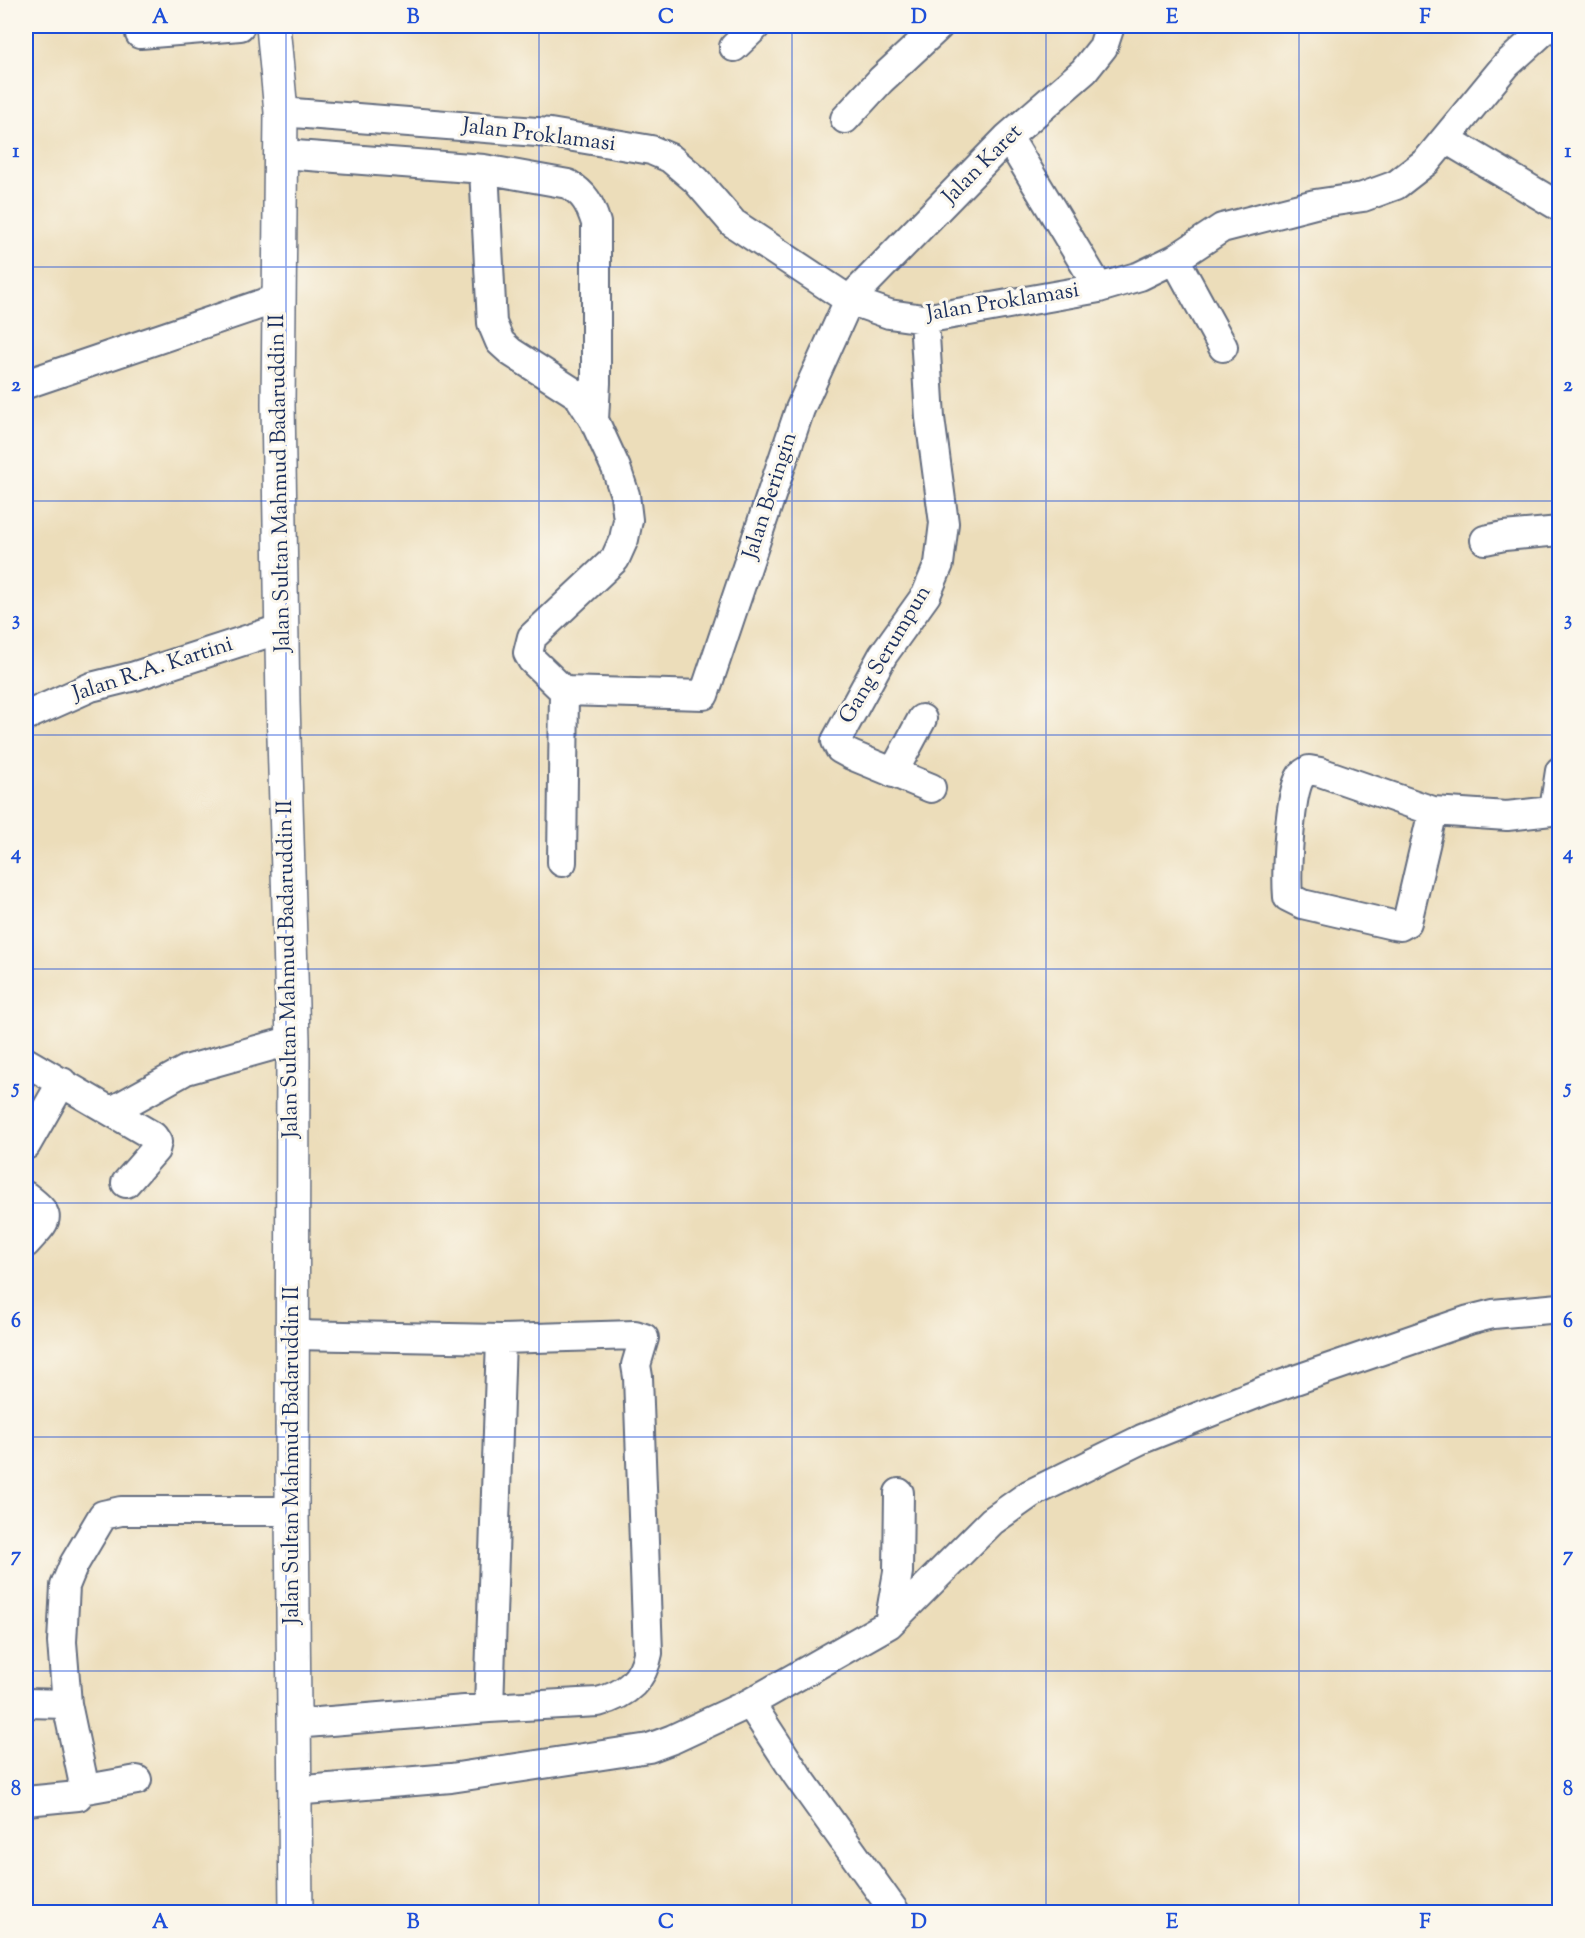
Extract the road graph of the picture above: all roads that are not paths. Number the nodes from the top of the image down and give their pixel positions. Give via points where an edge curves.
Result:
1 (240, 26) edge
2 (273, 26) edge
3 (756, 26) edge
4 (1110, 26) edge
5 (1550, 26) edge
6 (932, 28) edge
7 (140, 34) dead end
8 (734, 47) dead end
9 (281, 112) junction
10 (845, 119) dead end
11 (1008, 137) junction
12 (1446, 139) junction
13 (282, 154) junction
14 (484, 169) junction
15 (1560, 207) edge
16 (1175, 259) junction
17 (1099, 288) junction
18 (279, 298) junction
19 (849, 300) junction
20 (924, 319) junction
21 (1223, 347) dead end
22 (26, 384) edge
23 (594, 420) junction
24 (1560, 531) edge
25 (1485, 540) dead end
26 (283, 628) junction
27 (564, 691) junction
28 (26, 716) edge
29 (922, 720) dead end
30 (1560, 771) edge
31 (893, 773) junction
32 (931, 788) dead end
33 (1557, 810) edge
34 (1433, 811) junction
35 (562, 862) dead end
36 (293, 1040) junction
37 (26, 1062) edge
38 (62, 1082) junction
39 (112, 1111) junction
40 (26, 1144) edge
41 (126, 1183) dead end
42 (26, 1196) edge
43 (26, 1243) edge
44 (1560, 1308) edge
45 (293, 1335) junction
46 (501, 1339) junction
47 (899, 1493) dead end
48 (292, 1511) junction
49 (889, 1624) junction
50 (750, 1703) junction
51 (26, 1704) edge
52 (67, 1704) junction
53 (489, 1708) junction
54 (294, 1724) junction
55 (137, 1780) dead end
56 (81, 1790) junction
57 (293, 1791) junction
58 (26, 1801) edge
59 (296, 1912) edge
60 (895, 1912) edge

1 - 7 street
2 - 9 highway, Jalan Sultan Mahmud Badaruddin II
3 - 8 street
4 - 11 street, Jalan Karet via 1102,47 1084,71
5 - 12 street, Jalan Proklamasi via 1506,65
6 - 10 street
9 - 13 highway, Jalan Sultan Mahmud Badaruddin II
9 - 19 street, Jalan Proklamasi via 550,133 651,150 670,158 696,180 733,223
11 - 17 street
11 - 19 street, Jalan Karet
12 - 15 street
12 - 16 street, Jalan Proklamasi via 1427,161 1396,185 1363,197 1316,204 1222,228
13 - 14 street
13 - 18 highway, Jalan Sultan Mahmud Badaruddin II
14 - 23 street via 492,323 500,342 578,395
14 - 23 street via 568,184 589,202 596,223
16 - 17 street, Jalan Proklamasi via 1140,276
16 - 21 street
17 - 20 street, Jalan Proklamasi
18 - 22 street
18 - 26 highway, Jalan Sultan Mahmud Badaruddin II
19 - 20 street, Jalan Proklamasi via 889,314
19 - 27 street, Jalan Beringin via 800,409 704,695
20 - 31 street, Gang Serumpun via 930,418 944,524 939,564 926,595 883,655 836,741 840,749
23 - 27 street via 616,468 628,520 615,560 528,645 532,660
24 - 25 street
26 - 28 street, Jalan R.A. Kartini via 91,687
26 - 36 highway, Jalan Sultan Mahmud Badaruddin II
27 - 35 street
29 - 31 street
30 - 33 street
31 - 32 street, Gang Serumpun
33 - 34 street via 1506,816
34 - 34 street via 1407,922 1394,925 1302,904 1288,897 1292,807 1301,776 1309,770
36 - 39 street via 186,1070
36 - 45 highway, Jalan Sultan Mahmud Badaruddin II
37 - 38 street
38 - 39 street
38 - 40 street
39 - 41 street via 157,1142 155,1150
42 - 43 street via 45,1216
44 - 49 street via 1469,1320 1266,1390 1142,1439 1010,1507
45 - 46 street
45 - 48 highway, Jalan Sultan Mahmud Badaruddin II
46 - 53 street
46 - 53 street via 635,1335 644,1338 636,1365 648,1653 639,1678 614,1698
47 - 49 street via 898,1572
48 - 52 street via 121,1511 103,1515 65,1586 62,1642
48 - 54 highway, Jalan Sultan Mahmud Badaruddin II
49 - 50 street
50 - 57 street via 649,1748 452,1778
50 - 60 street
51 - 52 street
52 - 56 street
53 - 54 street
54 - 57 highway, Jalan Sultan Mahmud Badaruddin II
55 - 56 street
56 - 58 street via 78,1796
57 - 59 highway, Jalan Sultan Mahmud Badaruddin II

